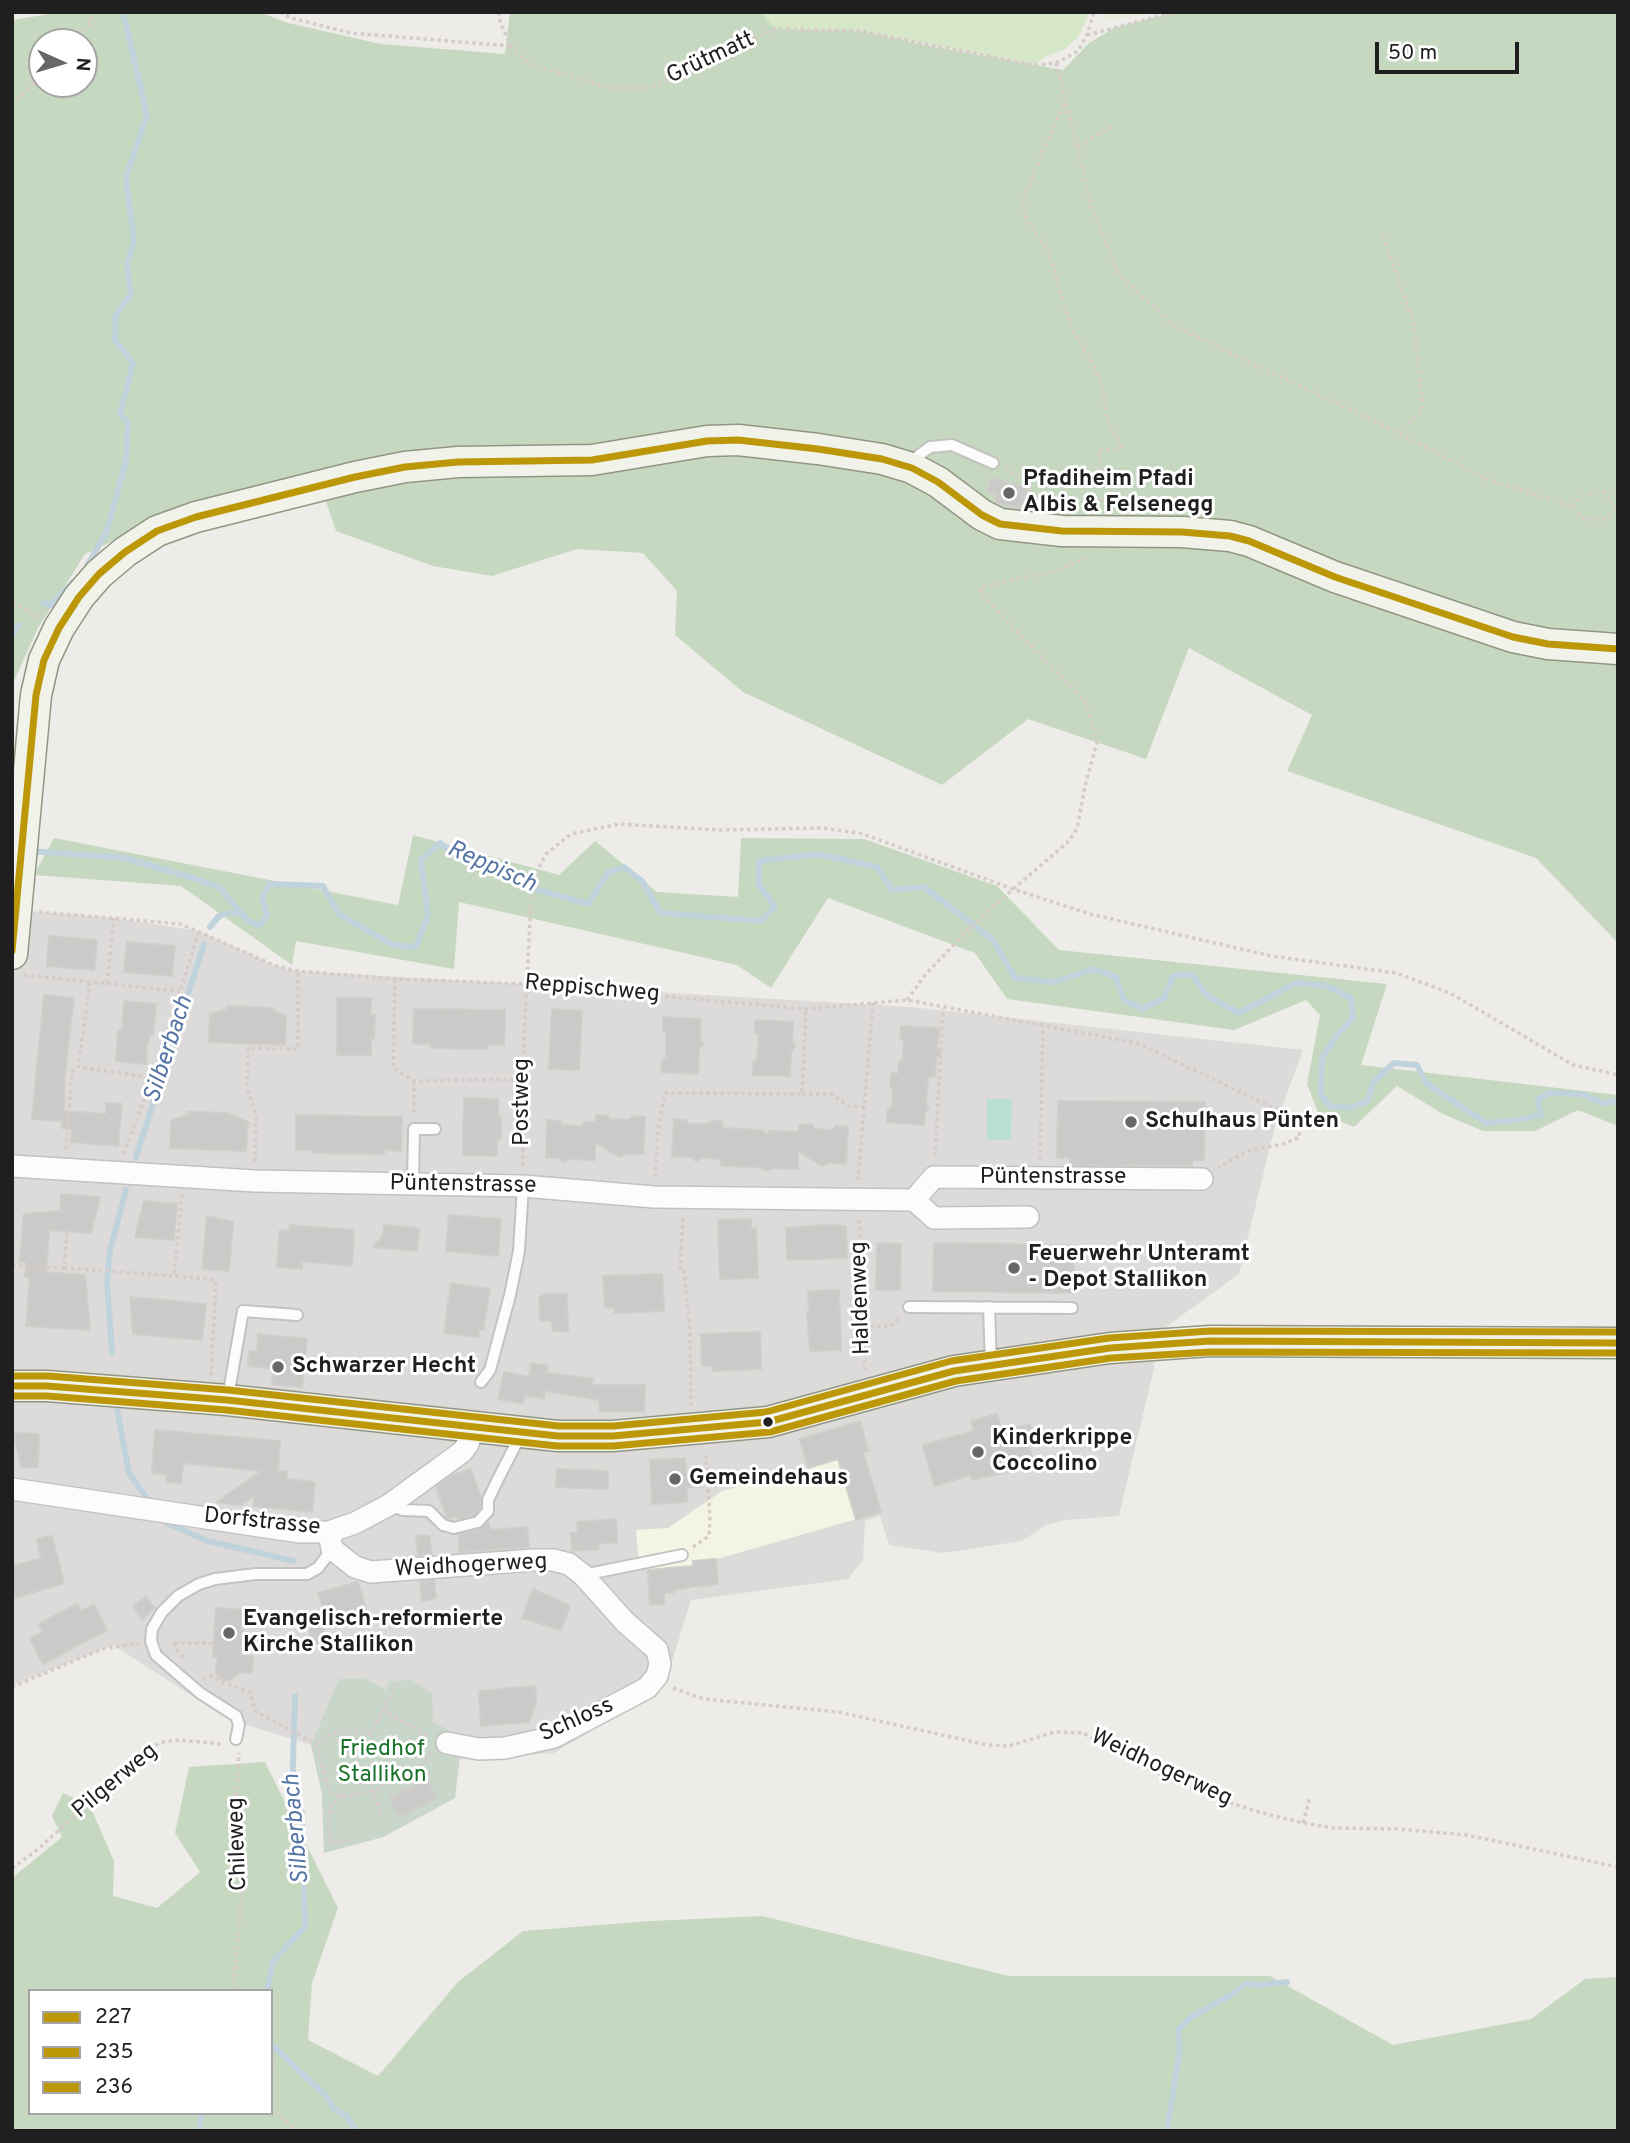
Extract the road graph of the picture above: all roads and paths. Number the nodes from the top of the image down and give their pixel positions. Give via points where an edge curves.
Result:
1 (91, 12) edge
2 (280, 12) edge
3 (499, 12) edge
4 (1094, 12) edge
5 (1175, 12) edge
6 (86, 28) edge
7 (1087, 35) junction
8 (511, 46) junction
9 (1056, 63) junction
10 (28, 89) edge
11 (1066, 98) junction
12 (12, 105) edge
13 (1114, 125) dead end
14 (1078, 145) junction
15 (1383, 236) dead end
16 (1399, 433) junction
17 (993, 463) joint
18 (912, 468) junction
19 (1112, 489) junction
20 (1098, 505) dead end
21 (1033, 506) dead end
22 (1571, 506) junction
23 (1136, 511) dead end
24 (1094, 556) dead end
25 (12, 602) edge
26 (59, 628) junction
27 (1618, 649) edge
28 (1013, 889) junction
29 (52, 913) dead end
30 (114, 918) junction
31 (199, 931) junction
32 (12, 954) edge
33 (298, 971) junction
34 (12, 974) edge
35 (395, 979) junction
36 (90, 982) junction
37 (107, 984) junction
38 (526, 984) junction
39 (179, 991) junction
40 (907, 1000) junction
41 (873, 1003) junction
42 (943, 1008) junction
43 (806, 1009) junction
44 (1043, 1026) junction
45 (78, 1067) junction
46 (1618, 1075) edge
47 (153, 1078) junction
48 (522, 1079) junction
49 (414, 1081) junction
50 (802, 1094) junction
51 (864, 1107) junction
52 (414, 1120) dead end
53 (435, 1129) dead end
54 (12, 1166) edge
55 (64, 1170) junction
56 (116, 1173) junction
57 (184, 1177) junction
58 (934, 1177) junction
59 (1039, 1178) junction
60 (1202, 1179) joint
61 (255, 1181) junction
62 (413, 1185) junction
63 (523, 1186) junction
64 (654, 1197) junction
65 (683, 1197) junction
66 (859, 1200) junction
67 (914, 1200) junction
68 (1028, 1217) dead end
69 (67, 1233) dead end
70 (12, 1265) edge
71 (64, 1268) junction
72 (174, 1276) junction
73 (909, 1307) joint
74 (989, 1307) junction
75 (1072, 1308) dead end
76 (297, 1315) dead end
77 (863, 1326) junction
78 (1618, 1343) edge
79 (991, 1365) junction
80 (481, 1382) dead end
81 (12, 1386) edge
82 (866, 1396) junction
83 (218, 1399) junction
84 (473, 1426) junction
85 (691, 1430) junction
86 (517, 1431) junction
87 (706, 1456) dead end
88 (12, 1489) edge
89 (389, 1505) junction
90 (330, 1540) junction
91 (697, 1544) dead end
92 (682, 1555) dead end
93 (583, 1575) junction
94 (151, 1641) junction
95 (174, 1643) junction
96 (212, 1643) dead end
97 (185, 1658) dead end
98 (657, 1676) junction
99 (203, 1679) dead end
100 (396, 1684) dead end
101 (12, 1687) edge
102 (383, 1710) junction
103 (371, 1733) junction
104 (236, 1739) junction
105 (314, 1743) junction
106 (440, 1745) junction
107 (373, 1791) junction
108 (344, 1796) junction
109 (1310, 1797) dead end
110 (382, 1816) dead end
111 (1303, 1823) junction
112 (355, 1840) dead end
113 (1618, 1867) edge
114 (12, 1868) edge
115 (233, 1989) edge
116 (273, 2108) edge
117 (295, 2131) edge

1 - 6 path
2 - 8 path via 351,33
3 - 8 path
4 - 7 path
5 - 7 path
7 - 9 path via 1078,51
8 - 9 path, Grütmatt via 529,64 609,88 650,89 774,29 859,31 1034,65
9 - 11 path
10 - 12 path
11 - 14 path
11 - 19 path via 1023,200 1027,222 1048,250 1072,330 1091,360 1106,416 1121,447 1098,451 1102,473
13 - 14 path
14 - 16 path via 1092,208 1118,273 1174,326
15 - 16 path via 1414,326 1423,410
16 - 22 path via 1486,479
17 - 18 lane via 952,445 930,447
17 - 21 path via 1030,485
18 - 26 street via 881,459 738,440 679,444 592,460 470,461 405,467 157,530 99,573
18 - 27 street via 1000,524 1062,531 1230,536 1513,637
19 - 20 path
19 - 23 path
22 - 22 path via 1586,494 1606,492 1614,508 1606,519 1586,519
24 - 28 path via 1055,571 981,587 981,594 1084,700 1097,742 1077,829
25 - 26 path
26 - 32 street via 44,660 36,695
28 - 38 path, Postweg via 863,834 823,828 719,831 619,824 571,835 547,853 532,880
28 - 40 path via 925,975
28 - 46 path via 1090,914 1270,956 1396,973 1450,993 1573,1065
29 - 30 path, Reppischweg
30 - 31 path, Reppischweg via 181,924
30 - 37 path
31 - 33 path, Reppischweg via 275,966
31 - 39 path
33 - 35 path, Reppischweg
33 - 61 path via 298,1049 248,1048 247,1088 256,1114
34 - 36 path
35 - 38 path, Reppischweg
35 - 49 path via 393,1068
36 - 37 path
36 - 45 path
37 - 39 path
38 - 43 path, Reppischweg
38 - 48 path, Postweg
39 - 47 path
40 - 41 path, Reppischweg
40 - 42 path, Reppischweg
41 - 43 path, Reppischweg
41 - 51 path, Haldenweg
42 - 44 path, Reppischweg
42 - 58 path
43 - 50 path
44 - 59 path
44 - 60 path, Reppischweg via 1137,1042 1282,1112 1298,1126 1300,1137 1247,1151
45 - 47 path
45 - 55 path via 72,1072
47 - 56 path
48 - 49 path
48 - 63 path, Postweg
49 - 52 path
50 - 51 path via 832,1094 848,1106
50 - 64 path via 665,1093
51 - 66 path, Haldenweg
53 - 62 lane via 414,1129
54 - 55 street, Püntenstrasse
55 - 56 street, Püntenstrasse
56 - 57 street, Püntenstrasse
57 - 61 street, Püntenstrasse
57 - 72 path
58 - 59 street, Püntenstrasse
58 - 67 street
59 - 60 street, Püntenstrasse
61 - 62 street, Püntenstrasse
62 - 63 street, Püntenstrasse
63 - 64 street, Püntenstrasse
63 - 80 lane via 519,1251 510,1295 490,1370
64 - 65 street, Püntenstrasse
65 - 66 street, Püntenstrasse
65 - 85 path via 680,1271 684,1271 690,1329
66 - 67 street, Püntenstrasse
66 - 77 path, Haldenweg
67 - 68 street, Püntenstrasse via 934,1218
69 - 71 path
70 - 71 path
71 - 72 path
72 - 83 path via 216,1280
73 - 74 lane
73 - 77 path via 890,1327
74 - 75 lane
74 - 79 lane
76 - 83 lane via 243,1311
77 - 82 path, Haldenweg
78 - 79 street via 1210,1341 1110,1348
79 - 82 street
81 - 83 street
82 - 85 street via 768,1422
83 - 84 street
84 - 86 street
84 - 89 street, Dorfstrasse via 462,1451
85 - 86 street via 613,1436
86 - 89 lane via 516,1444 488,1500 488,1511 478,1522 454,1528 443,1525 429,1511
87 - 91 path via 709,1536
88 - 90 street, Dorfstrasse
89 - 90 street, Dorfstrasse
90 - 93 street, Weidhogerweg via 355,1567 371,1572 553,1560 569,1564
90 - 94 lane via 318,1568 307,1574 256,1574 199,1584 162,1612
92 - 93 lane
93 - 98 street, Weidhogerweg via 657,1650
94 - 95 path
94 - 101 path via 102,1649
94 - 104 lane via 156,1655 200,1693 236,1716
95 - 96 path
95 - 97 path
98 - 106 street, Schloss via 647,1688 554,1737 505,1748
98 - 111 path, Weidhogerweg via 677,1690 704,1699 838,1712 988,1745 1009,1746 1055,1732 1083,1733 1192,1789
99 - 105 path via 214,1676 224,1685 250,1692 256,1713
100 - 102 path
102 - 103 path
102 - 106 path
103 - 105 path via 331,1733
103 - 107 path
104 - 114 path, Pilgerweg via 219,1744 177,1740 151,1747
104 - 115 path, Chileweg via 235,1821 243,1879
105 - 108 path via 328,1788
106 - 107 path via 422,1766
107 - 108 path
107 - 110 path
108 - 112 path via 331,1805 330,1843
109 - 111 path
111 - 113 path, Weidhogerweg via 1467,1835
116 - 117 path

